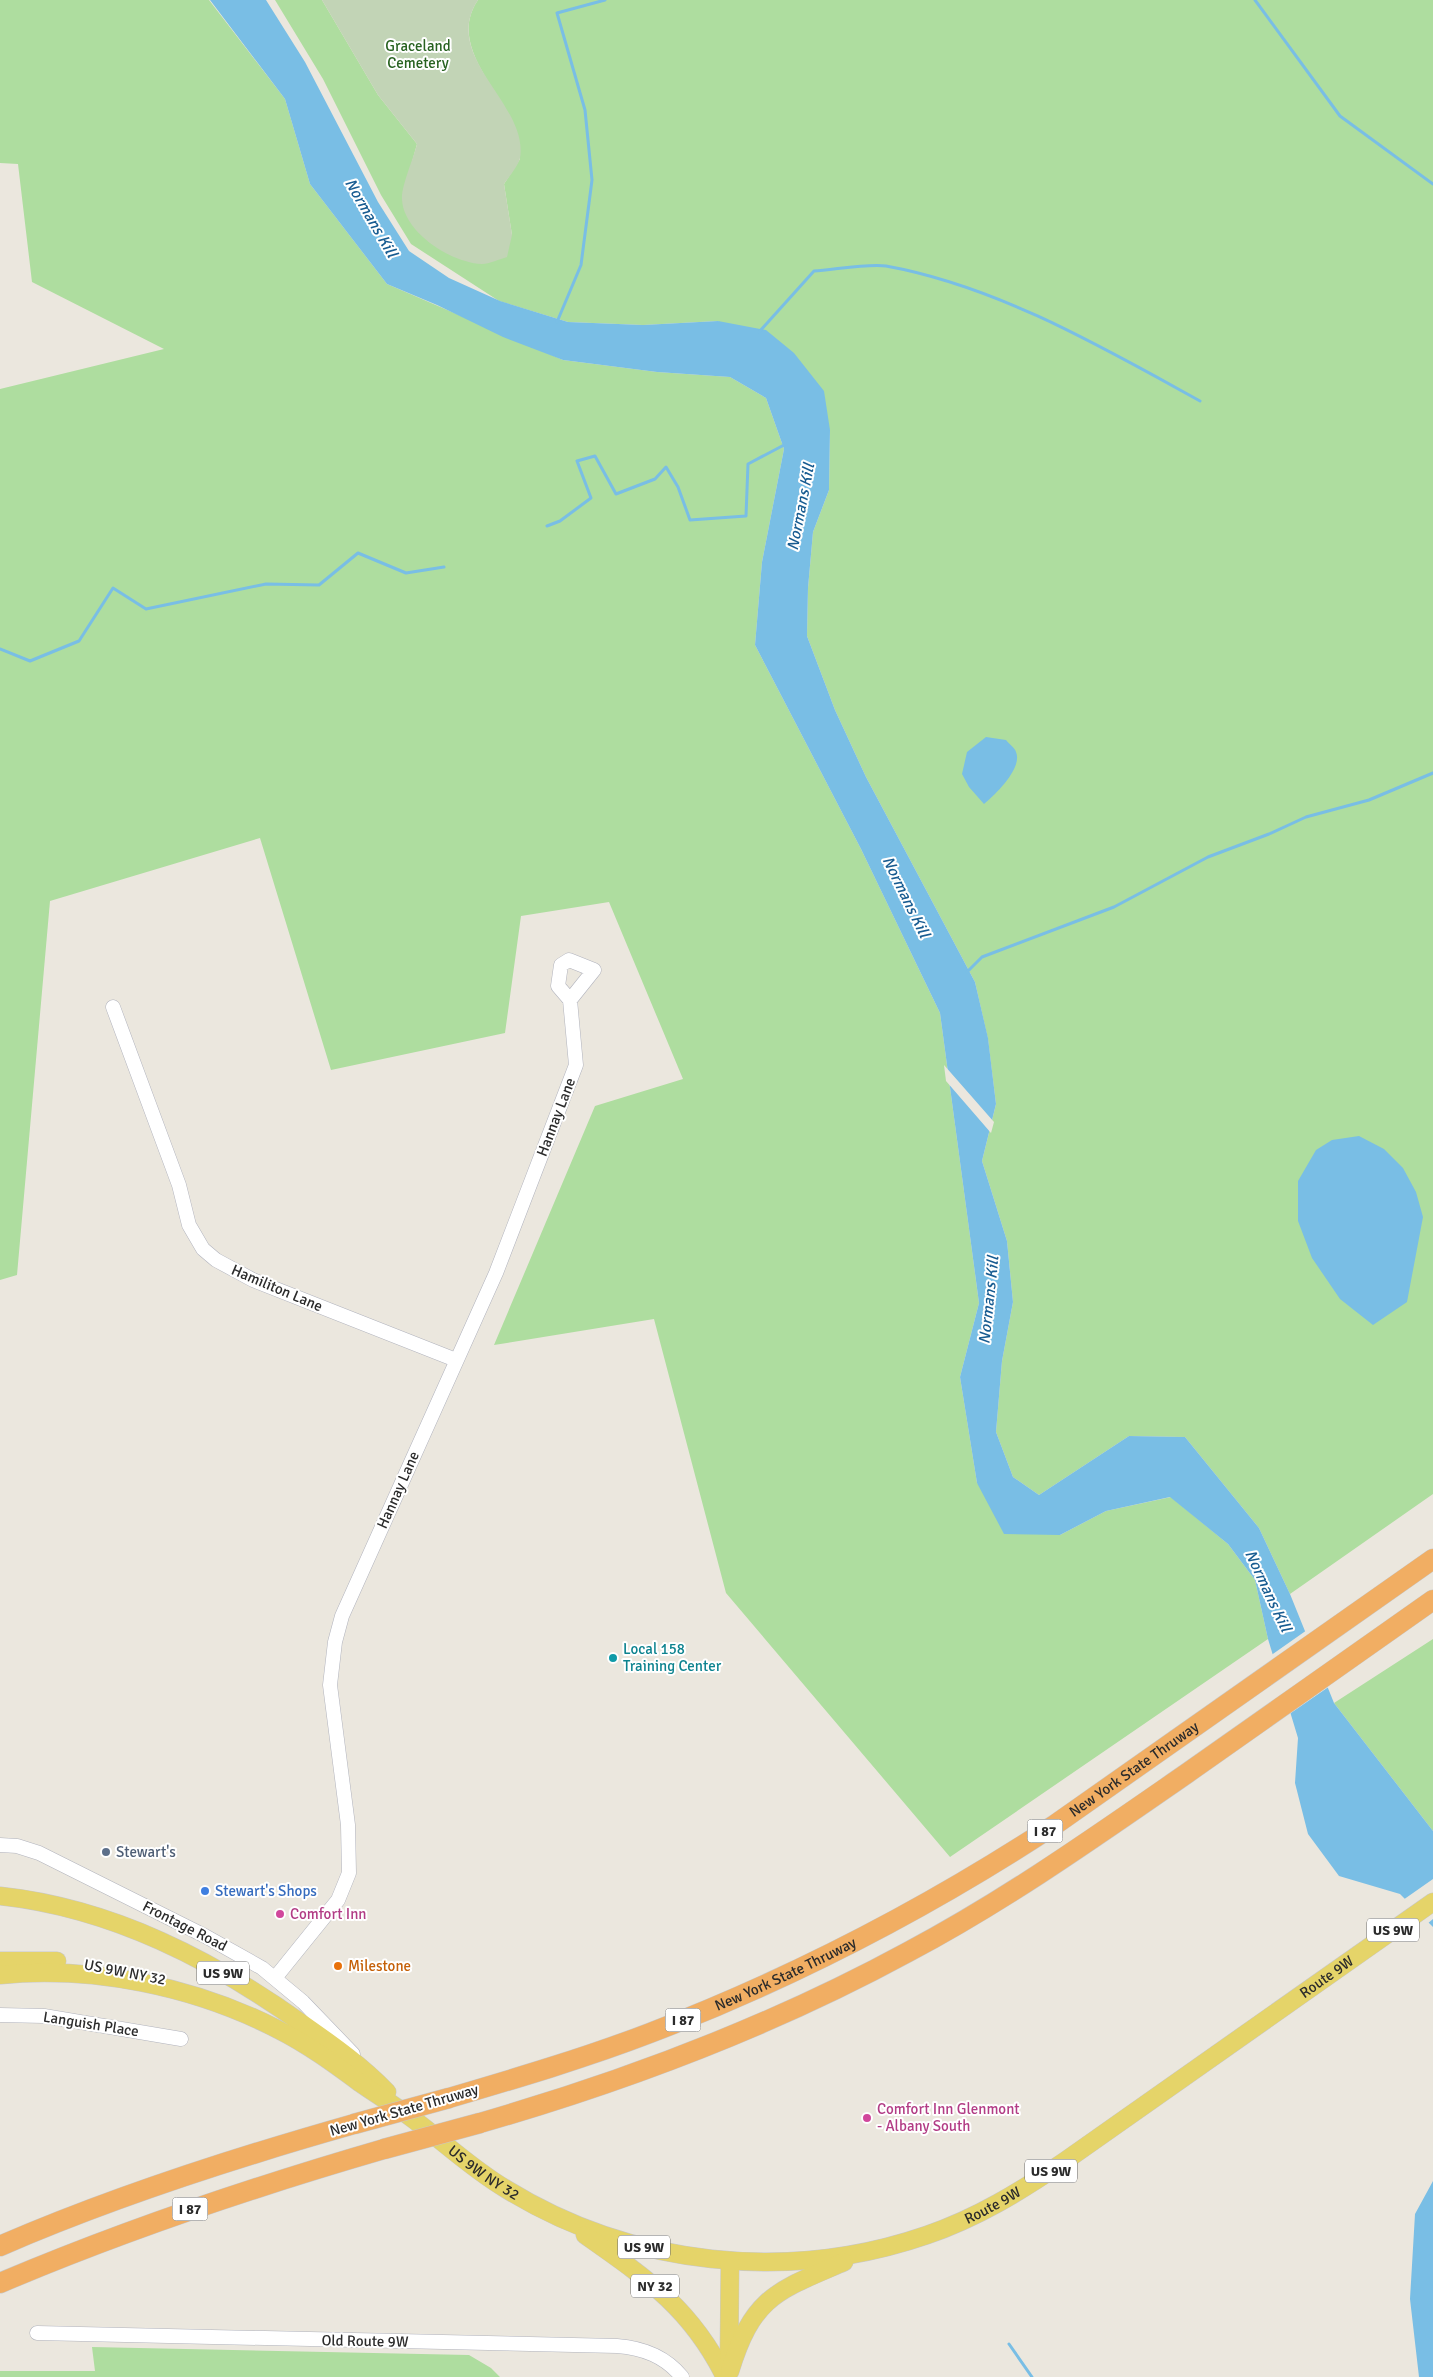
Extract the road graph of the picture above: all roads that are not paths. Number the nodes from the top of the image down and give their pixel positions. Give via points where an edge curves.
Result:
1 (570, 1000) dead end
2 (113, 1008) dead end
3 (456, 1360) junction
4 (1429, 1562) edge
5 (1433, 1600) edge
6 (0, 1845) edge
7 (0, 1896) edge
8 (1433, 1902) edge
9 (0, 1961) edge
10 (0, 1975) edge
11 (275, 1978) junction
12 (243, 2013) junction
13 (0, 2015) edge
14 (181, 2039) dead end
15 (366, 2070) junction
16 (411, 2118) junction
17 (562, 2219) junction
18 (0, 2246) edge
19 (869, 2251) junction
20 (730, 2261) junction
21 (0, 2283) edge
22 (37, 2333) dead end
23 (729, 2375) edge
24 (682, 2377) edge

1 - 3 street, Hannay Lane via 576,1066 496,1273
2 - 3 street, Hamiliton Lane via 179,1185 188,1225 203,1249 253,1280
3 - 11 street, Hannay Lane via 342,1616 335,1642 330,1685 348,1825 349,1873 338,1900
4 - 18 highway, New York State Thruway / I 87, bridge via 1056,1824 925,1905 842,1949 649,2034 536,2072 187,2175
5 - 21 highway, I 87, bridge via 1075,1852 920,1946 849,1983 764,2023 661,2065 587,2091 199,2206
6 - 11 street, Frontage Road via 17,1846 39,1854 205,1936
7 - 15 main road, US 9W via 86,1912 161,1940 266,1999
8 - 19 main road, Route 9W / US 9W via 1017,2193 944,2228
9 - 12 main road, US 9W NY 32 / US 9W via 69,1962 138,1972 194,1986
10 - 12 main road, US 9W via 71,1973 122,1979
11 - 15 street, Frontage Road via 314,2011
12 - 16 main road, US 9W via 311,2048
13 - 14 street, Languish Place via 44,2016
15 - 16 main road, US 9W
16 - 17 main road, US 9W NY 32 / US 9W via 491,2180
17 - 20 main road, Route 9W / US 9W via 642,2247
17 - 23 main road, NY 32 via 673,2302 704,2338
19 - 20 main road, Route 9W / US 9W via 812,2260
19 - 23 main road via 784,2290 766,2302 747,2326
20 - 23 main road
22 - 24 street, Old Route 9W via 617,2346 650,2352 665,2360

